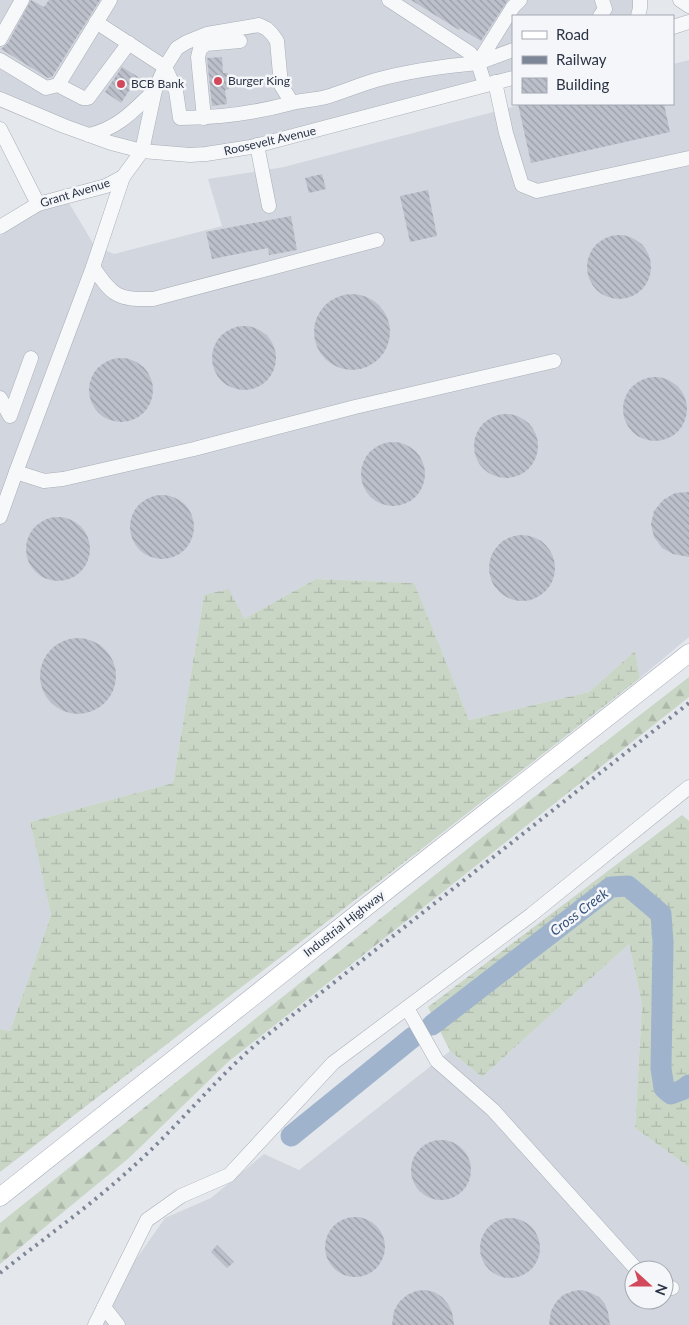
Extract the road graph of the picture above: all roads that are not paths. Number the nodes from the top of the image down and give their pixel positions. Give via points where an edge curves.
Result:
1 (22, 0) edge
2 (110, 0) edge
3 (389, 0) edge
4 (520, 0) edge
5 (602, 0) edge
6 (640, 0) edge
7 (680, 0) edge
8 (689, 6) edge
9 (601, 15) edge
10 (638, 15) edge
11 (96, 22) junction
12 (689, 22) edge
13 (674, 27) edge
14 (0, 39) edge
15 (240, 41) dead end
16 (129, 43) junction
17 (512, 50) edge
18 (0, 60) edge
19 (478, 64) junction
20 (165, 68) junction
21 (512, 78) edge
22 (490, 84) junction
23 (58, 86) junction
24 (155, 90) junction
25 (0, 99) edge
26 (292, 103) junction
27 (204, 118) junction
28 (0, 129) edge
29 (89, 135) junction
30 (257, 145) junction
31 (142, 151) junction
32 (689, 158) edge
33 (123, 177) junction
34 (38, 204) junction
35 (269, 206) dead end
36 (0, 227) edge
37 (377, 240) dead end
38 (93, 267) junction
39 (31, 358) dead end
40 (554, 361) dead end
41 (0, 398) edge
42 (16, 472) junction
43 (0, 517) edge
44 (689, 653) edge
45 (689, 787) edge
46 (407, 1008) junction
47 (0, 1197) edge
48 (628, 1260) edge
49 (104, 1307) junction
50 (95, 1325) edge
51 (118, 1325) edge

1 - 14 street
2 - 11 street
3 - 19 street via 470,53
4 - 19 street
5 - 9 street via 605,9
6 - 10 street
7 - 8 street
11 - 16 street
11 - 23 street
12 - 13 street
15 - 27 street via 206,44 200,49
16 - 20 street
16 - 23 street via 88,98
17 - 19 street
18 - 23 street via 46,88
19 - 22 street
19 - 26 street via 448,66 379,80 326,97
20 - 24 street
20 - 26 street via 177,48 187,42 207,34 259,26 267,29 277,41 281,85
20 - 27 street via 176,91 180,118
21 - 22 street, Roosevelt Avenue
22 - 30 street, Roosevelt Avenue
22 - 32 street via 522,185 537,191
24 - 29 street via 113,127
24 - 31 street
25 - 29 street, Roosevelt Avenue
26 - 27 street via 250,114
28 - 34 street
29 - 31 street, Roosevelt Avenue
30 - 31 street, Roosevelt Avenue via 190,155
30 - 35 street
31 - 33 street, Grant Avenue
33 - 34 street, Grant Avenue via 106,186
33 - 38 street
34 - 36 street, Grant Avenue
37 - 38 street via 153,299 130,300 109,290
38 - 42 street
39 - 41 street via 10,416
40 - 42 street via 63,479 44,481
42 - 43 street
44 - 47 main road, Industrial Highway
45 - 46 street via 531,915
46 - 48 street via 438,1061 493,1110
46 - 49 street via 333,1063 230,1175 180,1196 147,1220
49 - 50 street
49 - 51 street

